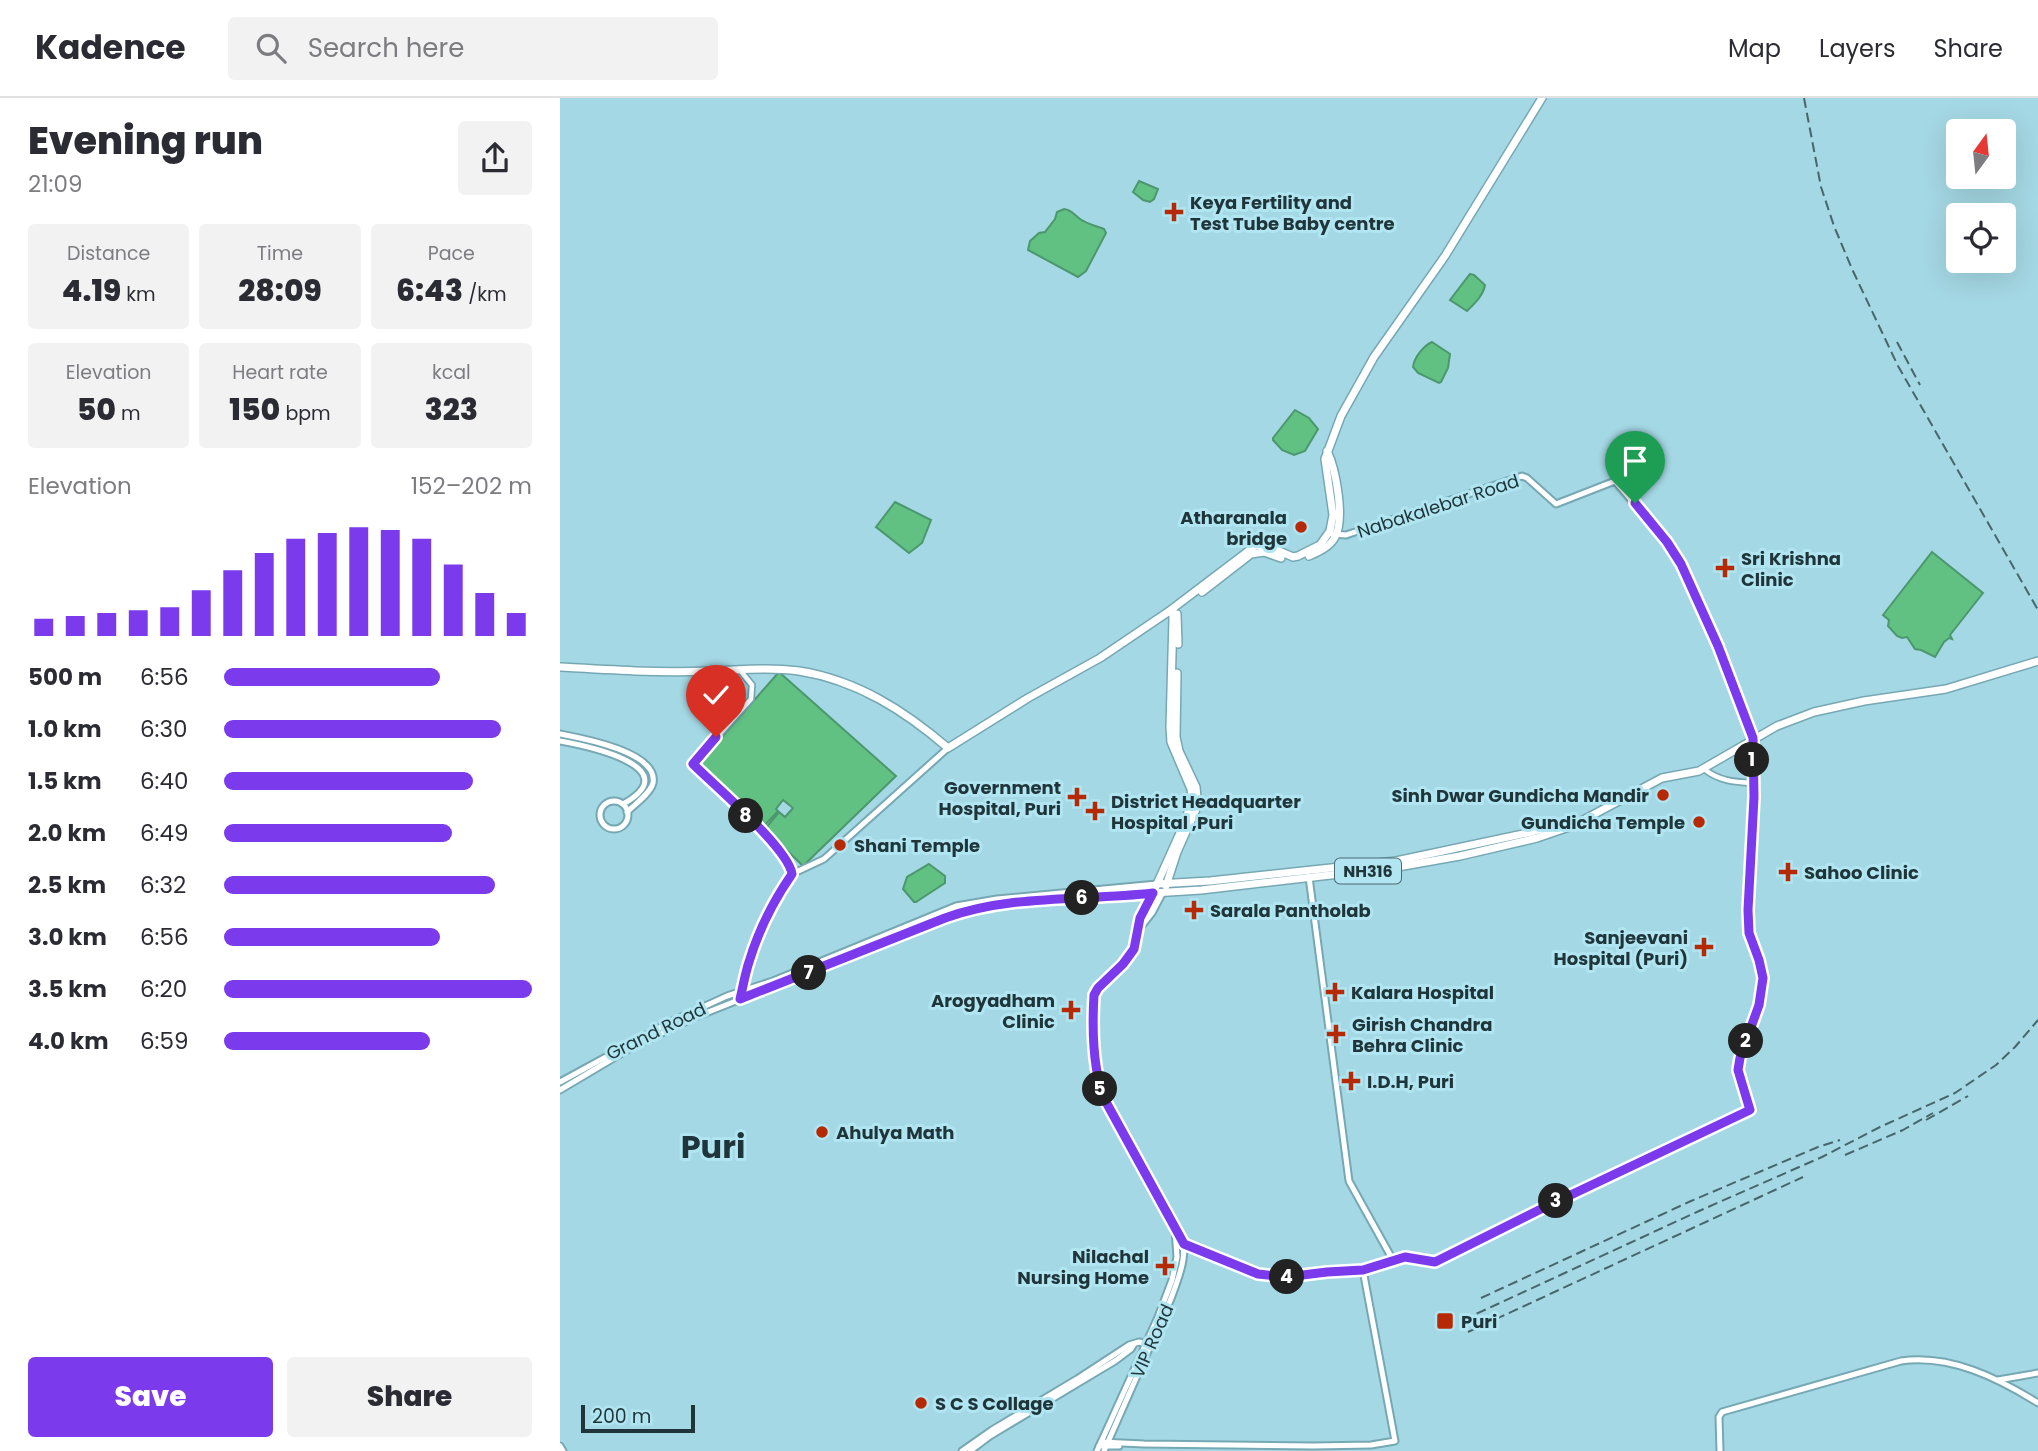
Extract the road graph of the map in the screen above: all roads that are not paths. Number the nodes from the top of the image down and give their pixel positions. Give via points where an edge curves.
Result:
1 (1543, 101) edge
2 (1336, 514) junction
3 (1339, 525) junction
4 (1356, 531) junction
5 (1333, 534) junction
6 (1173, 610) junction
7 (2038, 661) edge
8 (560, 667) edge
9 (739, 669) junction
10 (560, 734) edge
11 (1753, 738) junction
12 (560, 741) edge
13 (948, 748) junction
14 (1182, 762) junction
15 (1704, 769) junction
16 (1753, 783) junction
17 (623, 804) junction
18 (627, 812) junction
19 (1578, 822) junction
20 (792, 874) junction
21 (1310, 877) junction
22 (1157, 884) junction
23 (1167, 884) junction
24 (1163, 892) junction
25 (1153, 893) junction
26 (1139, 929) junction
27 (742, 991) junction
28 (740, 999) junction
29 (560, 1082) edge
30 (560, 1090) edge
31 (1175, 1230) junction
32 (1184, 1244) junction
33 (1394, 1262) junction
34 (1363, 1270) junction
35 (1134, 1344) junction
36 (1148, 1344) junction
37 (2038, 1373) edge
38 (1998, 1381) junction
39 (2038, 1403) edge
40 (560, 1446) edge
41 (1102, 1446) edge
42 (1385, 1447) edge
43 (563, 1451) edge
44 (962, 1451) edge
45 (970, 1451) edge
46 (1720, 1451) edge

1 - 2 highway via 1431,284 1374,357 1341,416 1325,455 1335,476
2 - 3 highway
2 - 5 highway
3 - 4 main road
3 - 5 highway
4 - 5 main road, Nabakalebar Road
4 - 11 main road, Nabakalebar Road via 1519,476 1556,504 1615,481 1681,564
5 - 6 highway via 1323,549 1301,560 1256,549
6 - 13 highway
6 - 14 highway via 1178,635 1175,726
7 - 11 highway, NH316 via 1946,689 1823,710
8 - 9 highway
9 - 13 highway via 799,671 853,686 907,715
9 - 20 street via 752,685 751,699 693,764 770,838 788,860
10 - 18 main road via 613,747 650,768 652,786
11 - 15 highway, NH316
11 - 16 main road
12 - 17 main road via 599,749 638,766 644,783
13 - 20 main road via 824,859
14 - 22 highway via 1191,806
14 - 23 highway via 1196,787 1197,807
15 - 16 street via 1724,780
15 - 19 highway, NH316 via 1662,778
16 - 33 main road via 1749,933 1763,978 1738,1070 1750,1110 1435,1262 1409,1257
17 - 18 main road
17 - 18 main road via 603,805 602,823 619,827 627,820
19 - 21 highway, NH316 via 1537,838 1460,856
19 - 23 highway, NH316 via 1396,861
20 - 27 main road via 761,933
21 - 24 highway, NH316
21 - 33 main road via 1349,1181
22 - 23 highway, NH316
22 - 25 highway
22 - 27 main road, Grand Road via 962,904
23 - 24 highway
24 - 25 highway, NH316
24 - 26 main road, VIP Road
25 - 26 main road, VIP Road
25 - 28 main road, Grand Road via 975,908
26 - 31 main road, VIP Road via 1130,956 1094,995 1098,1086
27 - 28 main road
27 - 29 main road, Grand Road via 642,1035
28 - 30 main road, Grand Road via 629,1049
31 - 32 main road, VIP Road
31 - 36 main road, VIP Road via 1177,1257 1172,1280
32 - 34 main road via 1258,1274 1286,1277
32 - 36 main road, VIP Road via 1176,1285
33 - 34 main road
34 - 42 main road via 1395,1441
35 - 36 main road
35 - 44 main road
35 - 45 main road via 1115,1361
36 - 41 main road, VIP Road
37 - 38 main road
38 - 39 main road
38 - 46 main road via 1958,1365 1919,1359 1891,1363 1722,1412
40 - 43 main road
41 - 42 main road

